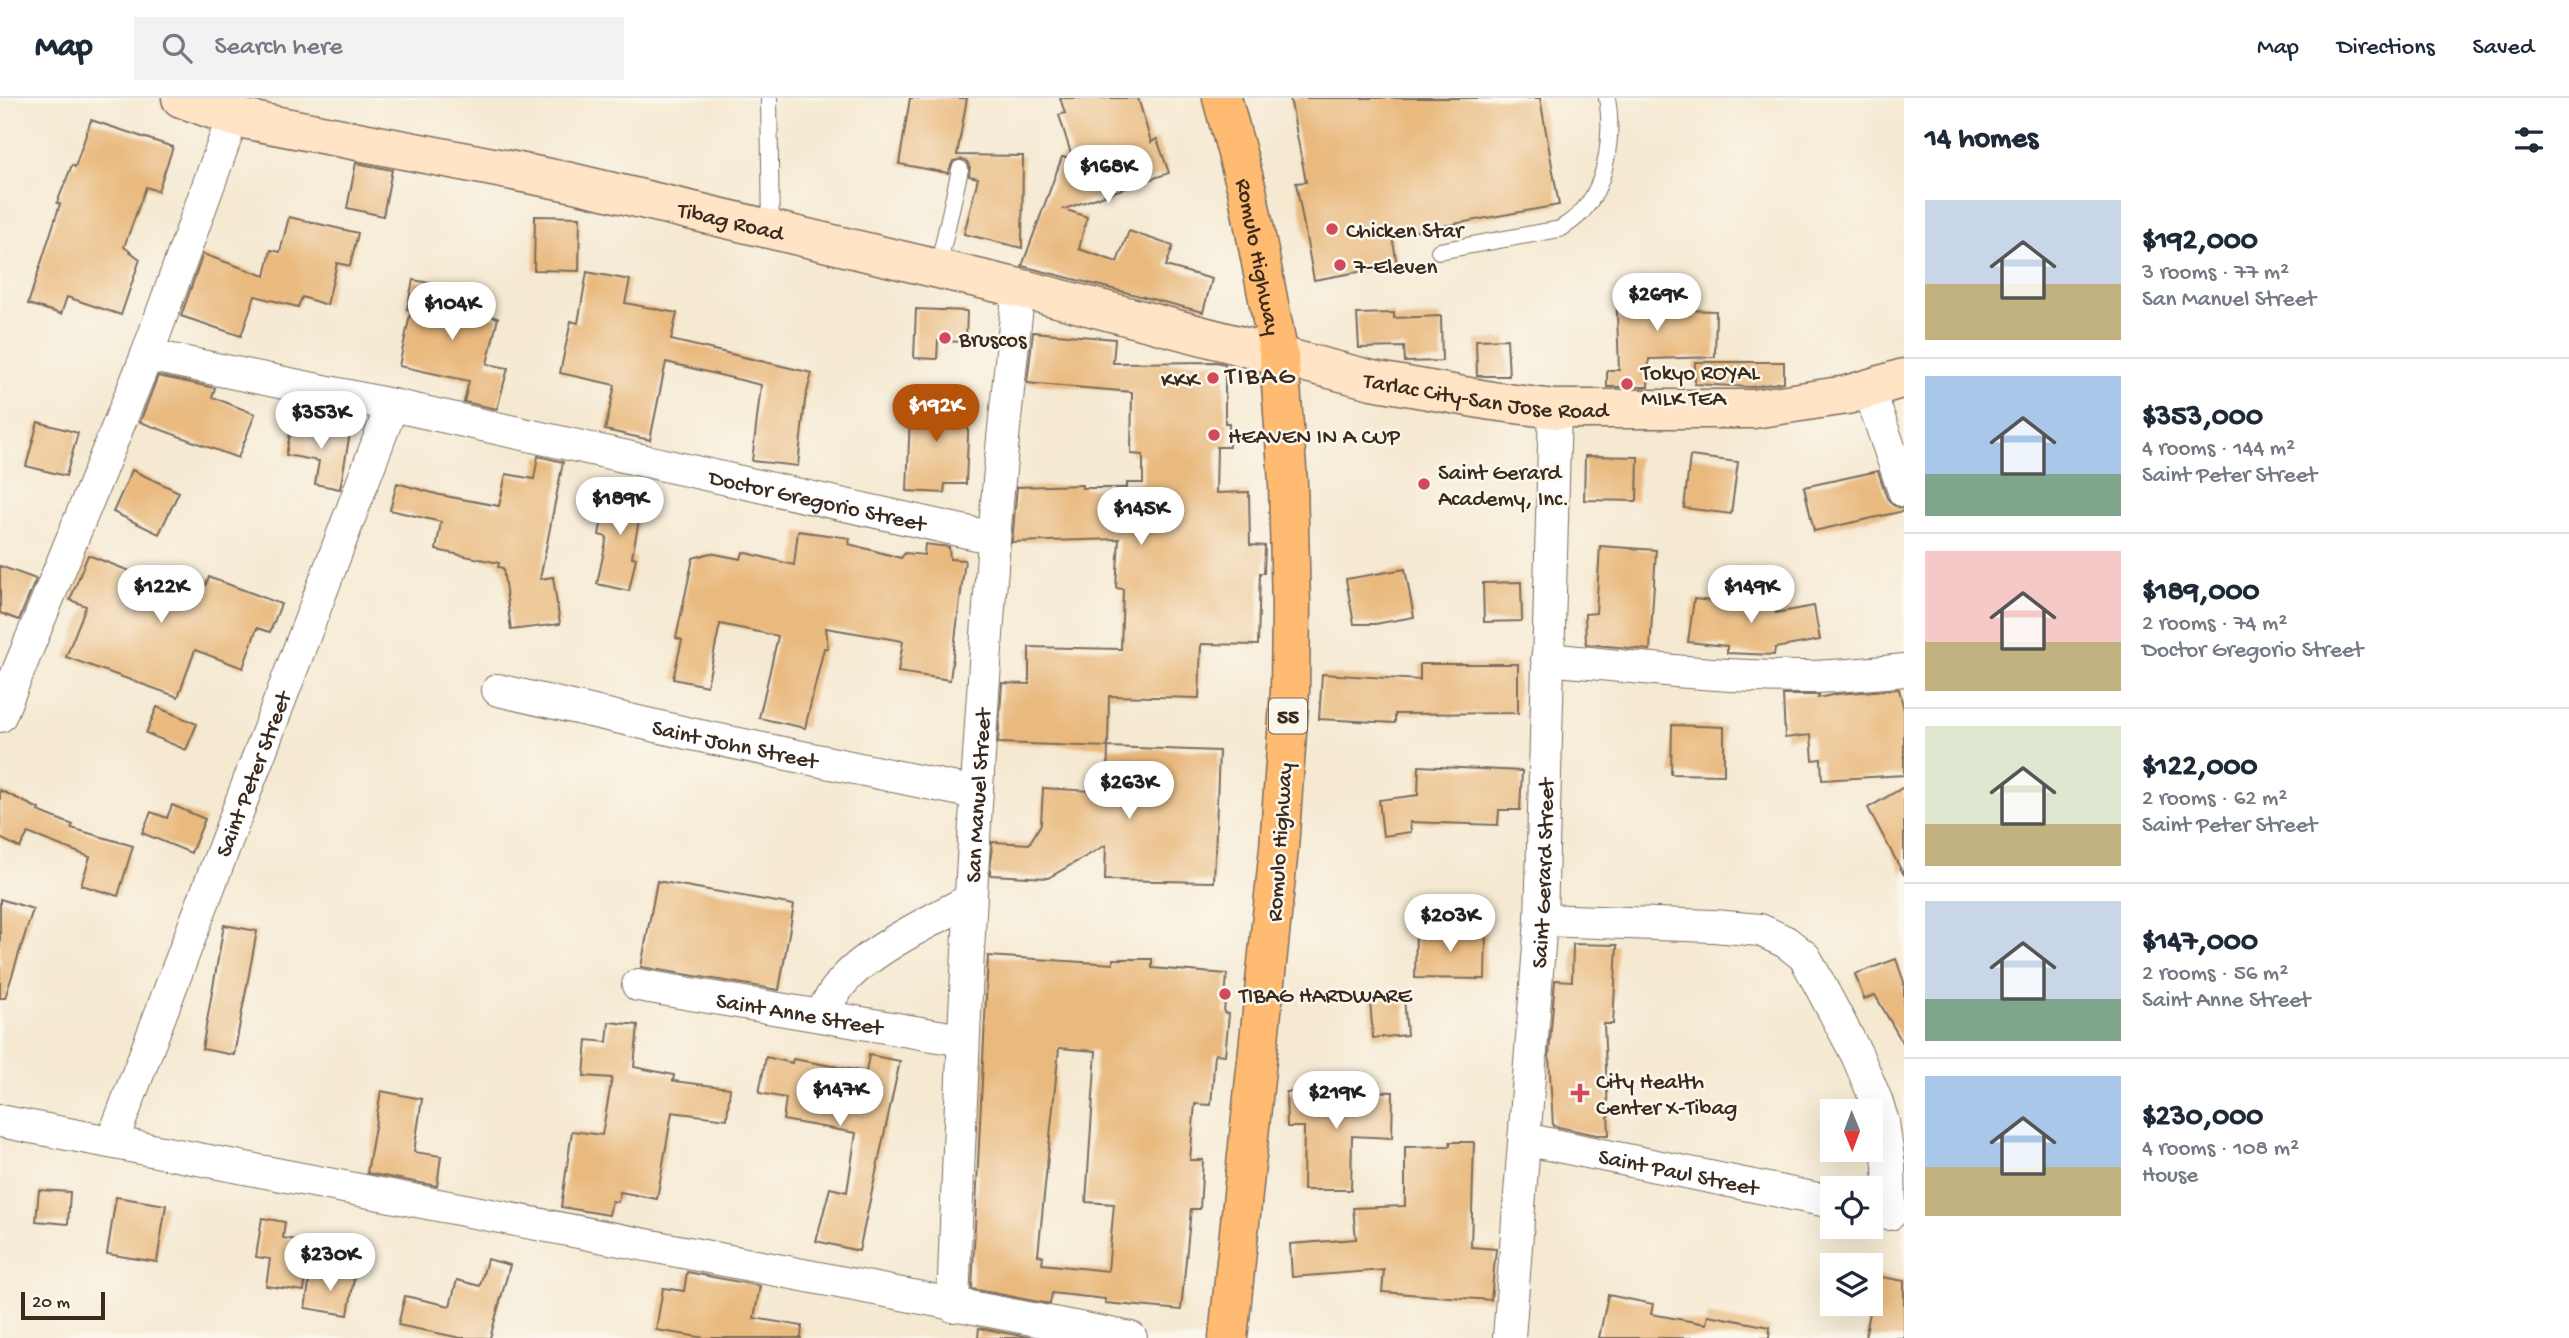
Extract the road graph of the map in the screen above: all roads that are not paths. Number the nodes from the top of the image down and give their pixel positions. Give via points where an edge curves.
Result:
1 (181, 98) edge
2 (769, 98) edge
3 (1222, 98) edge
4 (1606, 98) edge
5 (233, 117) junction
6 (960, 169) dead end
7 (771, 229) junction
8 (1439, 251) dead end
9 (938, 268) junction
10 (1019, 288) junction
11 (147, 355) junction
12 (1279, 356) junction
13 (1886, 384) edge
14 (392, 405) junction
15 (1555, 409) junction
16 (1904, 491) edge
17 (994, 538) junction
18 (1547, 659) junction
19 (1904, 670) edge
20 (498, 690) dead end
21 (0, 716) edge
22 (976, 793) junction
23 (970, 900) junction
24 (1541, 920) junction
25 (638, 985) dead end
26 (820, 1015) junction
27 (962, 1040) junction
28 (0, 1121) edge
29 (1524, 1139) junction
30 (112, 1142) junction
31 (1820, 1200) edge
32 (1888, 1213) edge
33 (953, 1306) junction
34 (1131, 1338) edge
35 (1228, 1338) edge
36 (1509, 1338) edge

1 - 5 street, Tibag Road
2 - 7 lane
3 - 12 highway, Romulo Highway / 55 via 1247,190
4 - 8 lane via 1610,118 1607,151 1595,191 1578,215 1560,229
5 - 7 street, Tibag Road via 570,182
5 - 11 street
6 - 9 lane
7 - 9 street, Tibag Road
9 - 10 street, Tibag Road
10 - 12 street, Tibag Road
10 - 17 street, San Manuel Street
11 - 14 street, Doctor Gregorio Street
11 - 21 street
12 - 15 street, Tarlac City-San Jose Road via 1372,380
12 - 35 highway, Romulo Highway / 55 via 1289,483 1290,691 1271,932
13 - 15 street, Tarlac City-San Jose Road via 1753,409
13 - 16 street
14 - 17 street, Doctor Gregorio Street
14 - 30 street, Saint Peter Street
15 - 18 street, Saint Gerard Street
17 - 22 street, San Manuel Street
18 - 19 street via 1758,676
18 - 24 street, Saint Gerard Street
20 - 22 street, Saint John Street
22 - 23 street, San Manuel Street
23 - 26 street via 864,962 846,977
23 - 27 street, San Manuel Street
24 - 29 street, Saint Gerard Street
24 - 32 street via 1760,930 1805,957 1876,1100 1889,1165
25 - 26 street, Saint Anne Street
26 - 27 street, Saint Anne Street
27 - 33 street, San Manuel Street
28 - 30 street
29 - 31 street, Saint Paul Street
29 - 36 street, Saint Gerard Street
30 - 33 street
33 - 34 street

